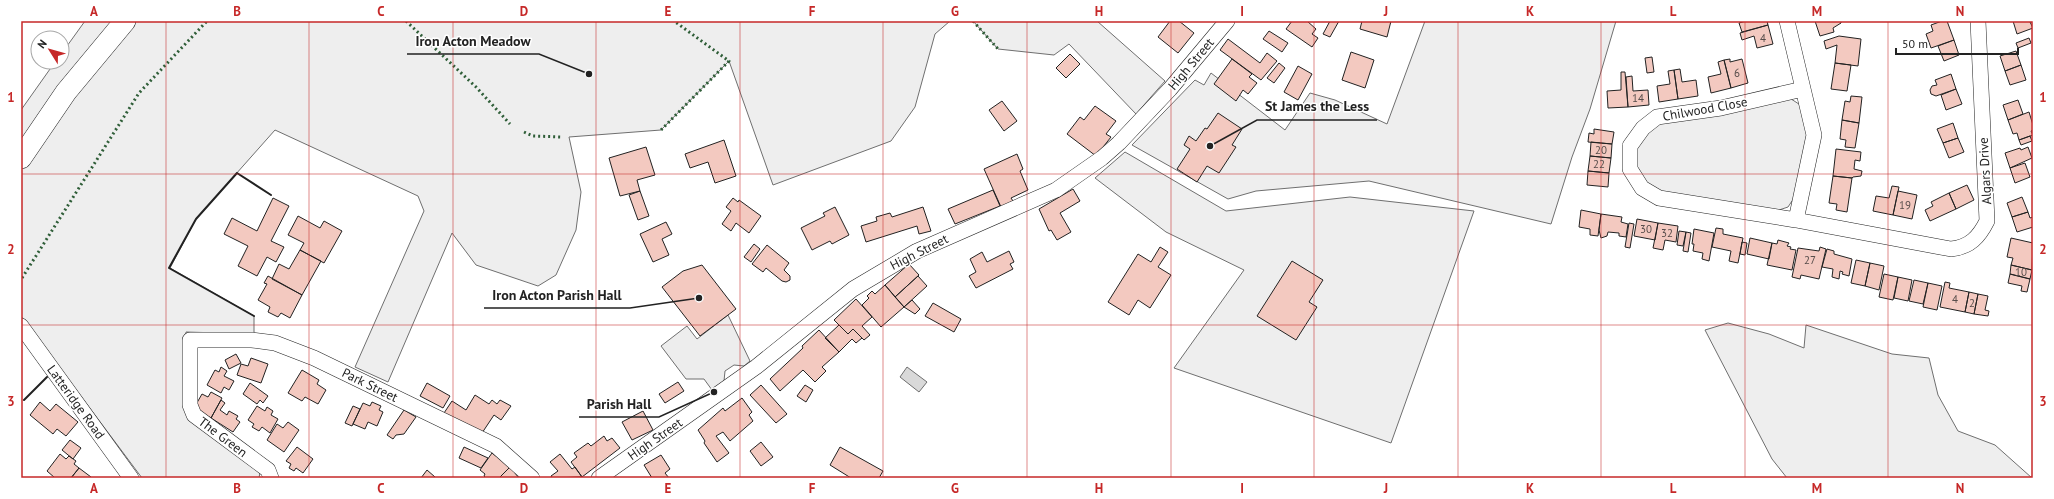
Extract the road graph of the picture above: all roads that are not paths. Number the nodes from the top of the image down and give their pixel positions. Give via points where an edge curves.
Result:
1 (125, 21) edge
2 (1227, 21) edge
3 (1788, 21) edge
4 (1983, 31) edge
5 (1803, 89) junction
6 (21, 158) edge
7 (1796, 220) junction
8 (1915, 241) joint
9 (21, 326) edge
10 (190, 340) joint
11 (131, 478) edge
12 (271, 478) edge
13 (532, 478) edge
14 (600, 478) edge

1 - 6 main road via 66,92
2 - 14 street, High Street via 1170,89 1102,158 1056,190 917,251 853,289 756,367
3 - 5 street
4 - 8 street, Algars Drive via 1987,221 1980,234 1961,248 1952,249
5 - 7 street via 1814,135
5 - 7 street, Chilwood Close via 1721,108 1657,117 1643,128 1630,146 1630,169 1642,188 1659,198
7 - 8 street, Chilwood Close
9 - 11 street, Latteridge Road
10 - 12 street, The Green via 190,405 194,415 268,470
10 - 13 street, Park Street via 252,340 275,343 301,353 496,446

